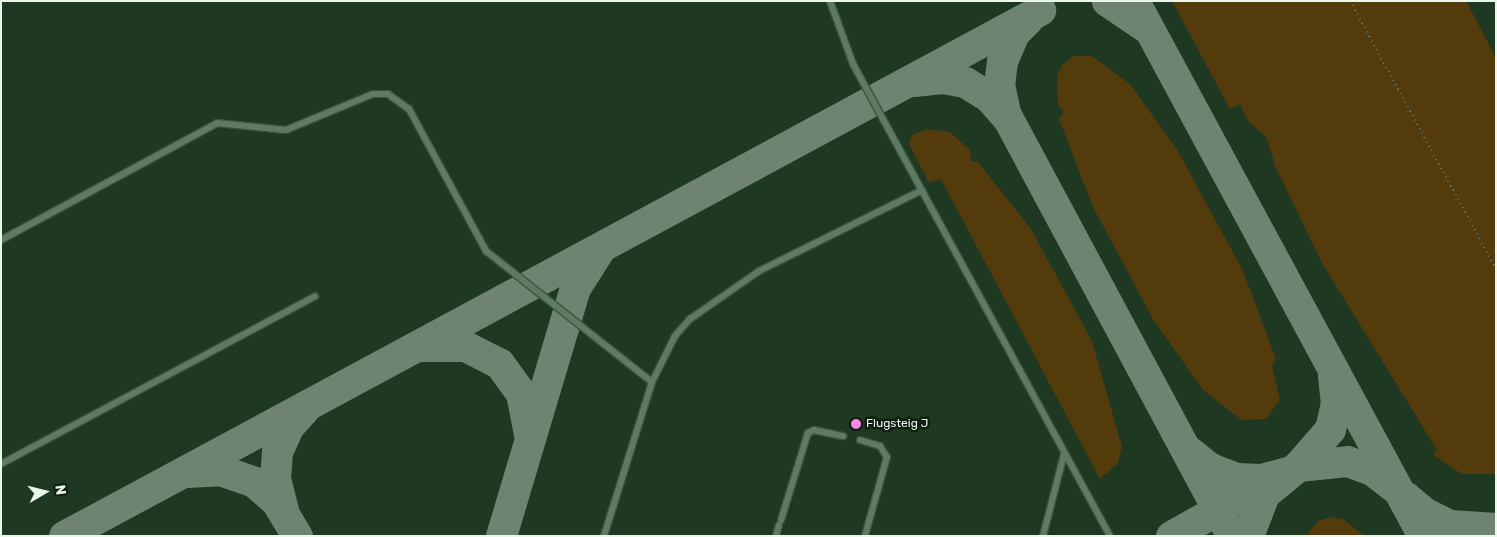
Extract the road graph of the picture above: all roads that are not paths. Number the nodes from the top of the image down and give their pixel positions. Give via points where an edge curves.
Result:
1 (830, 1) edge
2 (922, 190) junction
3 (1, 240) edge
4 (315, 296) dead end
5 (652, 382) junction
6 (843, 436) dead end
7 (860, 440) dead end
8 (1062, 446) junction
9 (1, 464) edge
10 (604, 536) edge
11 (776, 536) edge
12 (864, 536) edge
13 (1043, 536) edge
14 (1110, 536) edge

1 - 2 lane via 847,53
2 - 5 lane via 818,239 714,298 674,336
2 - 8 lane
3 - 5 lane via 217,123 286,130 373,94 388,94 409,109 486,251
4 - 9 lane
5 - 10 lane
6 - 11 lane via 814,430 808,433
7 - 12 lane via 880,446 887,457
8 - 13 lane via 1064,466
8 - 14 lane

